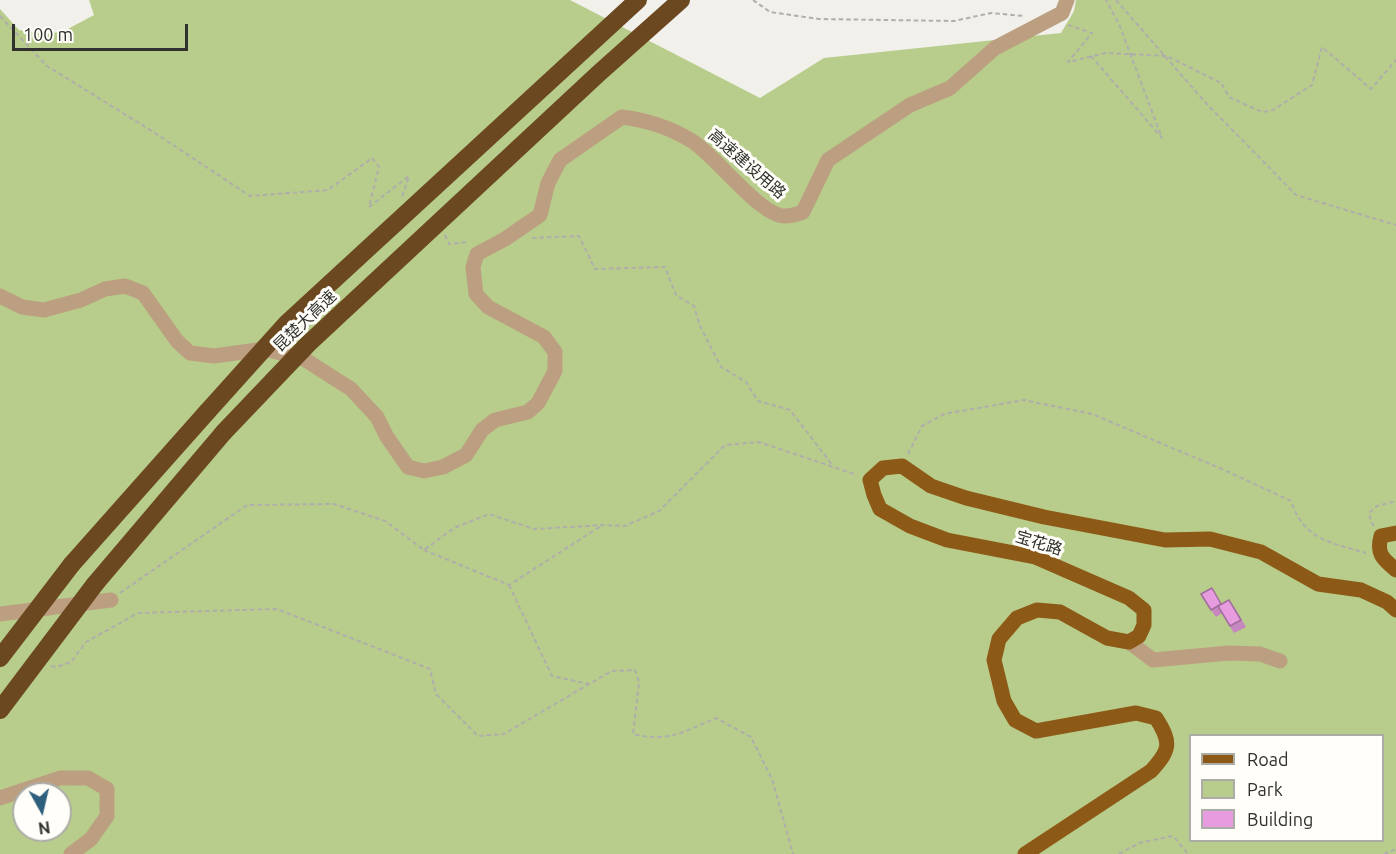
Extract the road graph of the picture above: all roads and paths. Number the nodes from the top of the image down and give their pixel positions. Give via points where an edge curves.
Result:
1 (638, 0) edge
2 (681, 0) edge
3 (753, 0) edge
4 (1067, 0) edge
5 (1106, 0) edge
6 (1116, 0) edge
7 (1027, 17) dead end
8 (1050, 19) junction
9 (1130, 54) junction
10 (1091, 56) junction
11 (1165, 56) junction
12 (1396, 60) edge
13 (1396, 225) edge
14 (0, 296) edge
15 (902, 466) junction
16 (870, 480) junction
17 (1396, 501) edge
18 (603, 525) junction
19 (1389, 534) edge
20 (424, 550) junction
21 (1383, 559) junction
22 (1396, 570) edge
23 (509, 585) junction
24 (111, 600) joint
25 (1396, 610) edge
26 (0, 614) edge
27 (1129, 642) junction
28 (0, 658) edge
29 (1280, 661) dead end
30 (48, 665) dead end
31 (589, 684) junction
32 (0, 710) edge
33 (0, 798) edge
34 (1396, 849) edge
35 (71, 854) edge
36 (793, 854) edge
37 (1025, 854) edge
38 (1119, 854) edge
39 (1188, 854) edge
40 (1384, 854) edge

1 - 28 highway, 昆楚大高速, bridge via 287,323 72,564
2 - 32 highway, 昆楚大高速, bridge via 308,344 224,432 95,584
3 - 7 path via 770,12 819,19 954,21 992,13
4 - 8 street, 高速建设用路 via 1062,13
5 - 9 path
6 - 11 path
8 - 10 path via 1092,33 1068,62
8 - 14 street, 高速建设用路 via 995,48 950,88 910,105 828,160 803,212 784,217 766,209 693,141 637,119 622,117 560,160 548,183 540,215 477,254 473,267 476,294 488,307 544,337 555,352 555,371 538,403 528,412 495,420 482,430 466,455 443,467 424,471 408,467 376,417 351,389 304,359 265,349 214,356 190,353 143,293 125,285 44,310 22,307
9 - 10 path
9 - 10 path via 1162,138
9 - 11 path
11 - 12 path via 1221,82 1228,97 1262,112 1273,110 1312,85 1322,47 1371,89
11 - 13 path via 1296,195
15 - 16 main road via 883,468
15 - 21 path via 922,426 944,414 1024,400 1092,414 1222,469 1291,501 1297,518 1316,538
15 - 25 main road, 宝花路 via 931,486 1044,517 1165,540 1210,539 1261,552 1318,584 1361,590
16 - 18 path via 759,442 725,445 659,511 625,526
16 - 27 main road, 宝花路 via 880,509 909,526 947,540 1035,557 1129,598 1144,610 1144,625 1139,636
17 - 19 path via 1377,506 1369,513 1371,522
18 - 20 path via 534,529 489,514 454,528
18 - 23 path
19 - 21 main road via 1378,546
20 - 23 path
20 - 24 path via 385,521 334,504 247,505
21 - 22 main road
23 - 31 path via 552,676
24 - 26 street
27 - 29 street via 1153,660 1229,653 1260,654
27 - 37 main road via 1107,638 1060,612 1037,610 1017,618 999,639 994,660 1004,701 1016,720 1036,731 1136,713 1156,718 1166,734 1166,755 1151,771
30 - 31 path via 57,667 71,662 86,642 138,613 277,609 430,669 436,694 478,736 504,734
31 - 36 path via 612,671 634,670 639,682 633,734 651,739 676,735 716,718 752,737 772,779
33 - 35 street via 60,778 88,778 107,789 107,816 91,839
34 - 40 path
38 - 39 path via 1139,843 1173,836

